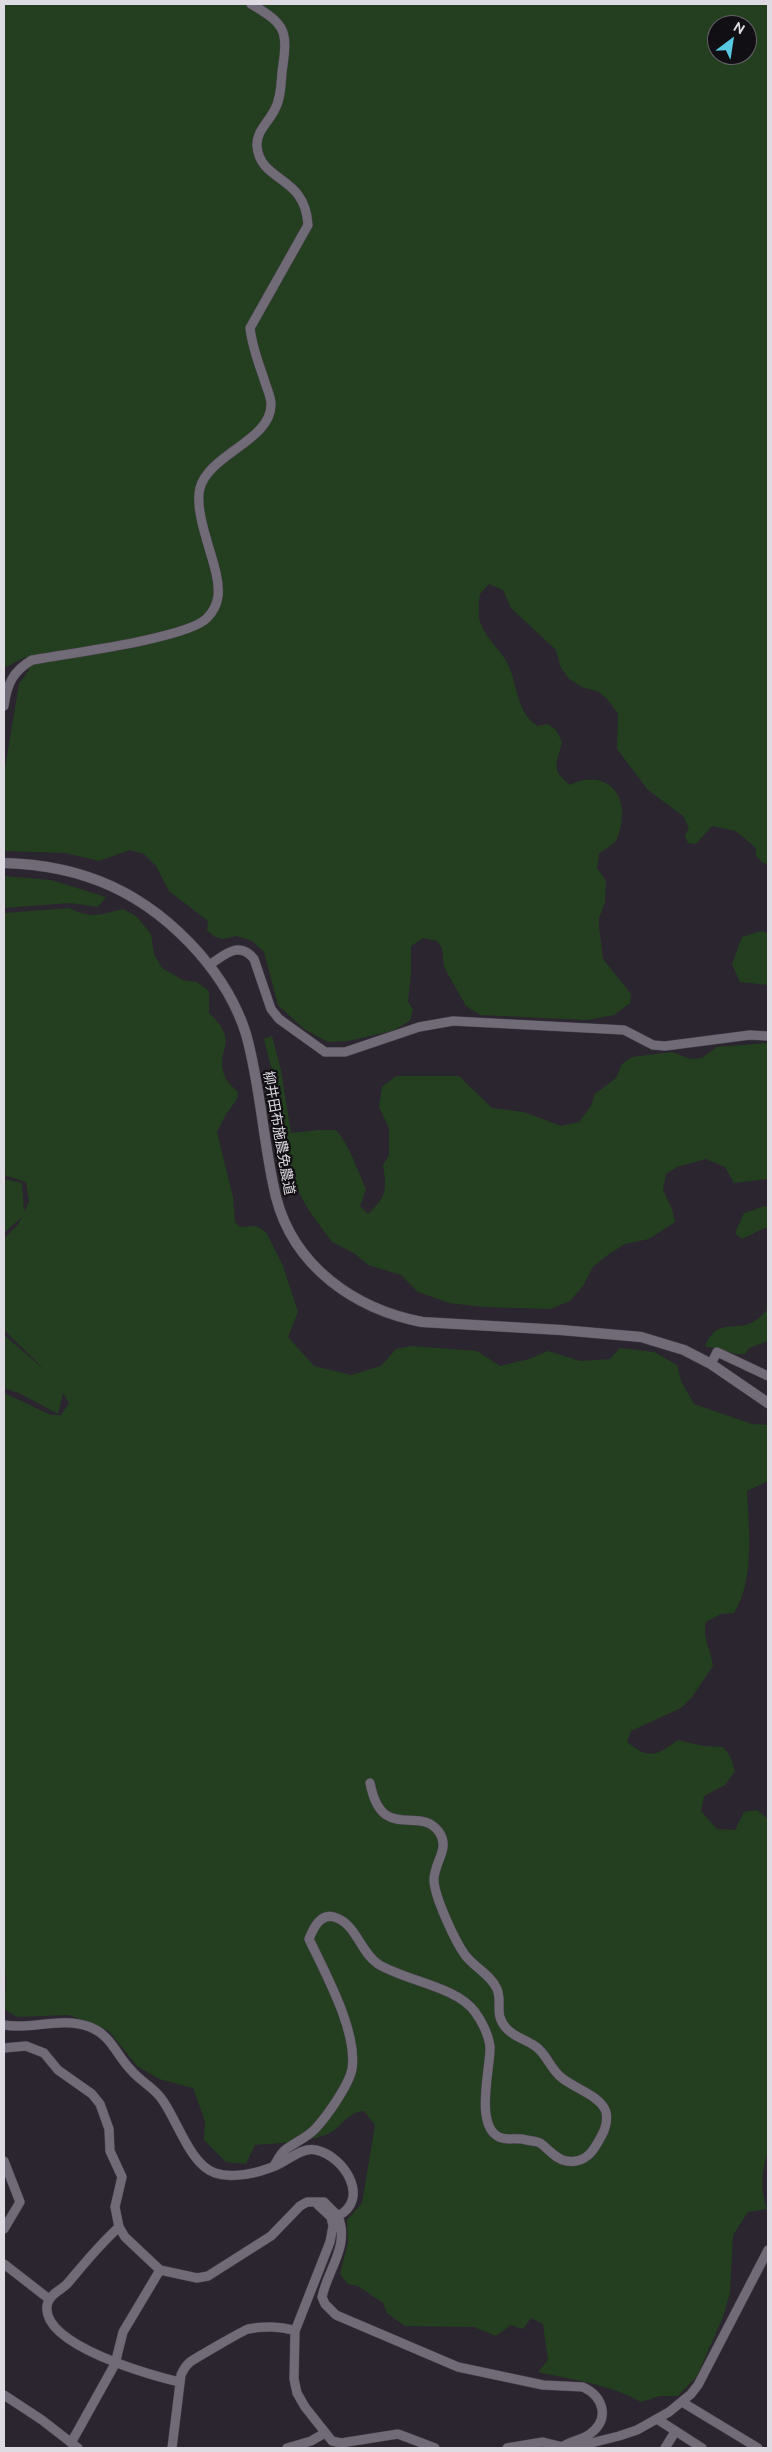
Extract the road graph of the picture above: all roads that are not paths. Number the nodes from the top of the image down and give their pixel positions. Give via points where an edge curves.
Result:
1 (251, 4) edge
2 (4, 706) edge
3 (4, 863) edge
4 (209, 965) junction
5 (768, 1036) edge
6 (711, 1364) junction
7 (768, 1376) edge
8 (768, 1403) edge
9 (370, 1783) dead end
10 (4, 2025) edge
11 (4, 2048) edge
12 (4, 2161) edge
13 (274, 2166) junction
14 (314, 2202) junction
15 (338, 2216) junction
16 (119, 2227) junction
17 (4, 2229) edge
18 (768, 2250) edge
19 (4, 2264) edge
20 (160, 2270) junction
21 (49, 2299) junction
22 (295, 2330) junction
23 (115, 2364) junction
24 (180, 2382) junction
25 (4, 2395) edge
26 (682, 2402) junction
27 (657, 2420) junction
28 (674, 2432) junction
29 (325, 2433) junction
30 (329, 2445) edge
31 (74, 2446) edge
32 (562, 2447) edge
33 (172, 2448) edge
34 (287, 2448) edge
35 (435, 2448) edge
36 (507, 2448) edge
37 (665, 2448) edge
38 (702, 2448) edge
39 (758, 2448) edge

1 - 2 street via 270,15 279,25 286,42 279,99 260,133 257,144 259,156 265,167 292,186 301,197 307,208 308,225 250,328 252,345 272,402 271,414 264,426 212,469 200,490 202,515 216,574 217,606 196,627 159,637 32,660 20,667 10,679
3 - 4 street, 柳井田布施農免農道 via 42,865 102,881 138,900 172,924
4 - 5 street via 235,949 249,953 271,1009 279,1019 317,1048 334,1054 419,1027 453,1021 624,1030 665,1046 750,1035
4 - 6 street, 柳井田布施農免農道 via 245,1033 282,1216 306,1257 332,1284 369,1307 402,1318 463,1326 641,1337 684,1350
6 - 7 street via 717,1352
6 - 8 street, 柳井田布施農免農道
9 - 13 street via 373,1801 390,1818 418,1820 439,1831 444,1846 434,1880 440,1906 465,1955 498,1990 498,2016 519,2039 534,2045 545,2055 563,2080 600,2103 606,2112 604,2131 592,2152 581,2160 566,2161 539,2143 519,2138 501,2139 494,2134 488,2120 484,2090 490,2047 475,2011 450,1994 378,1964 362,1949 349,1925 333,1916 324,1918 313,1928 309,1939 352,2041 352,2069 339,2096 316,2128 283,2151
10 - 13 street via 50,2022 91,2028 113,2044 128,2068 161,2098 194,2156 204,2167 226,2176 249,2174
11 - 16 street via 26,2046 44,2053 62,2074 92,2094 100,2104 109,2129 110,2150 122,2177 115,2207
12 - 17 street via 20,2202
13 - 15 street via 304,2150 315,2150 335,2159 351,2181 353,2197 350,2206
14 - 15 street via 324,2202
14 - 20 street via 300,2206 271,2236 208,2276 197,2278
14 - 22 street via 327,2212 333,2226 330,2242
15 - 32 street via 342,2244 322,2297 330,2309 336,2315 458,2367 514,2380 591,2391 602,2406 598,2426
16 - 20 street
16 - 21 street
18 - 26 street via 698,2385
19 - 21 street
20 - 23 street via 123,2332
21 - 23 street via 48,2315 66,2337
22 - 24 street via 244,2330 192,2360 184,2368
22 - 29 street via 294,2379 297,2394
23 - 24 street
23 - 31 street
24 - 33 street
25 - 31 street
26 - 27 street
26 - 39 street
27 - 28 street
27 - 32 street via 620,2436
28 - 37 street
28 - 38 street
29 - 30 street
29 - 34 street
30 - 35 street via 398,2434
32 - 36 street via 544,2442

